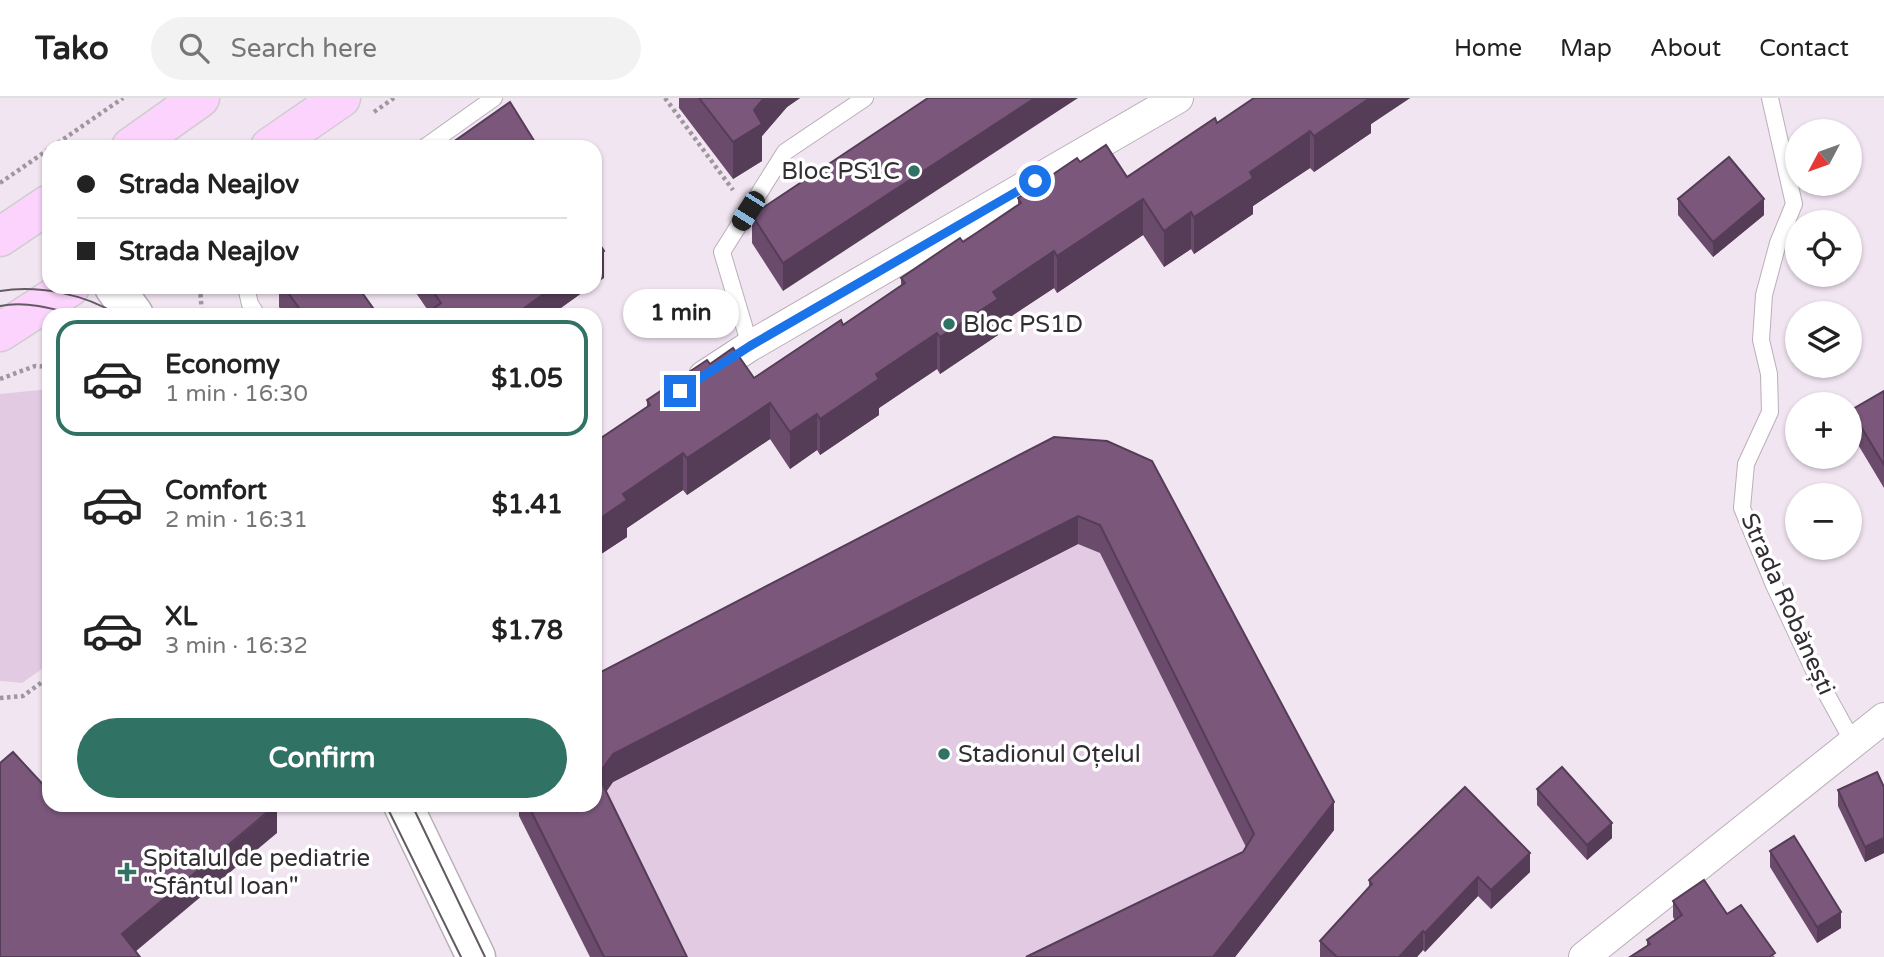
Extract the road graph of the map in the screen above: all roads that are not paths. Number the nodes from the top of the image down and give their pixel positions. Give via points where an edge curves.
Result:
1 (200, 98) edge
2 (341, 98) edge
3 (494, 98) edge
4 (865, 98) edge
5 (1178, 98) edge
6 (1770, 98) edge
7 (141, 140) edge
8 (281, 140) edge
9 (435, 140) edge
10 (42, 208) edge
11 (6, 229) edge
12 (59, 294) edge
13 (0, 332) edge
14 (750, 346) junction
15 (680, 391) edge
16 (1884, 718) edge
17 (1853, 742) junction
18 (406, 812) edge
19 (476, 957) edge
20 (1584, 957) edge

1 - 7 main road
2 - 8 main road
3 - 9 lane
4 - 14 lane via 785,152 722,252
5 - 14 street
6 - 17 lane, Strada Robănești via 1794,204 1764,295 1761,340 1769,374 1770,412 1745,464 1742,508 1816,675
10 - 11 main road
12 - 13 main road
14 - 15 street
16 - 17 street
17 - 20 street
18 - 19 street

